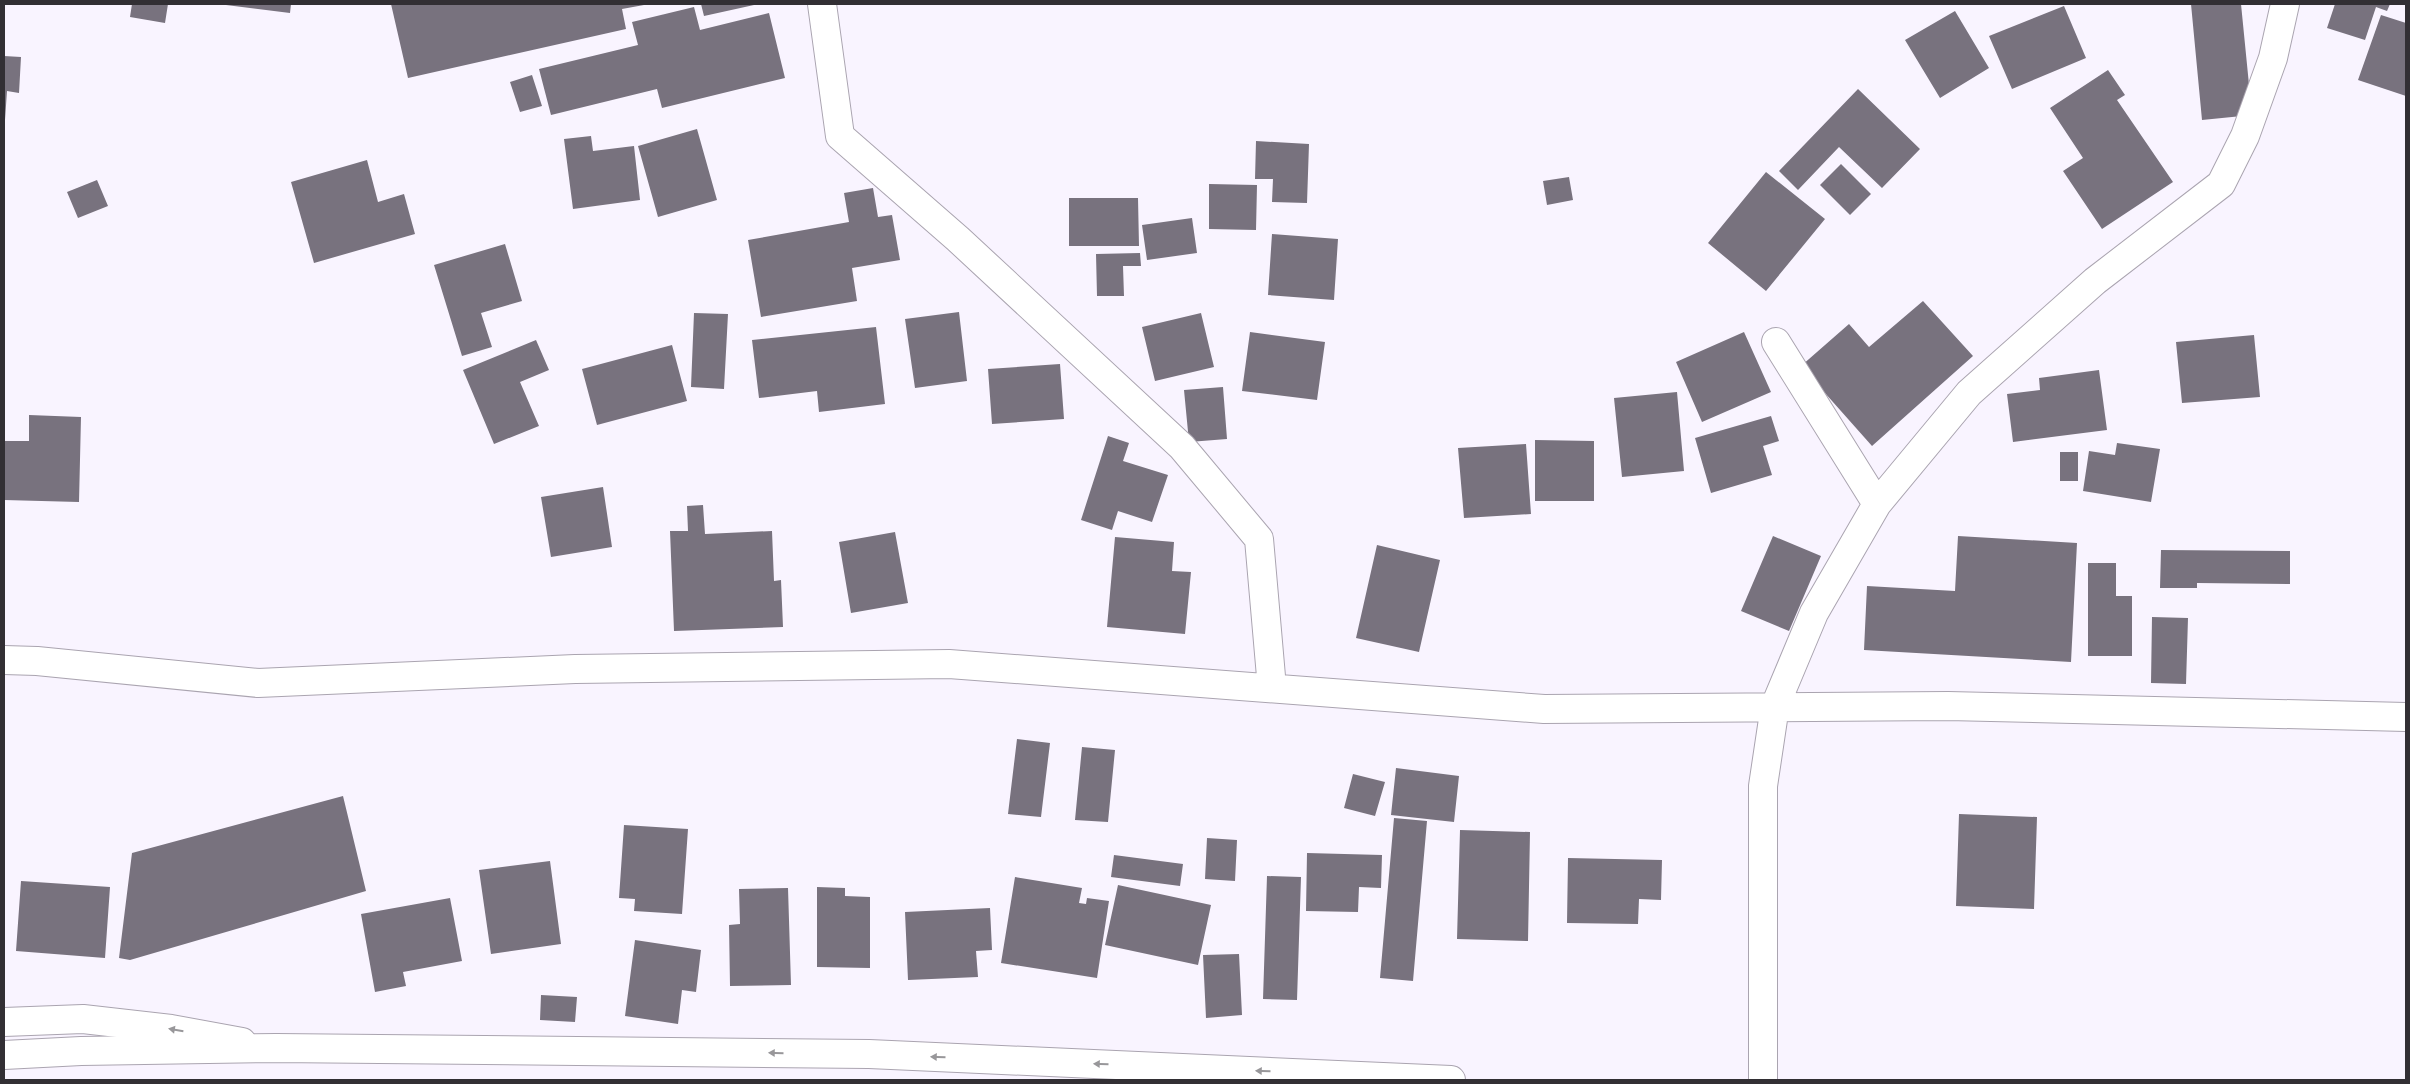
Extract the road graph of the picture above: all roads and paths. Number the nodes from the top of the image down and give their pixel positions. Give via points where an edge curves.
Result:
1 (822, 4) edge
2 (2285, 4) edge
3 (1776, 342) dead end
4 (1877, 504) junction
5 (4, 660) edge
6 (1272, 688) junction
7 (1775, 706) junction
8 (2406, 717) edge
9 (4, 1022) edge
10 (276, 1048) junction
11 (4, 1055) edge
12 (1451, 1080) edge
13 (1763, 1080) edge

1 - 6 main road via 840,136 958,239 1182,447 1259,539
2 - 4 main road via 2273,58 2245,136 2221,184 2095,281 1969,393
3 - 4 main road
4 - 7 main road via 1814,613
5 - 6 main road via 258,683 575,669 949,664
6 - 7 main road via 1544,709
7 - 8 main road via 1948,706
7 - 13 main road via 1764,786
10 -> 9 main road via 171,1028 83,1019
10 - 11 main road
12 -> 10 main road via 869,1054

